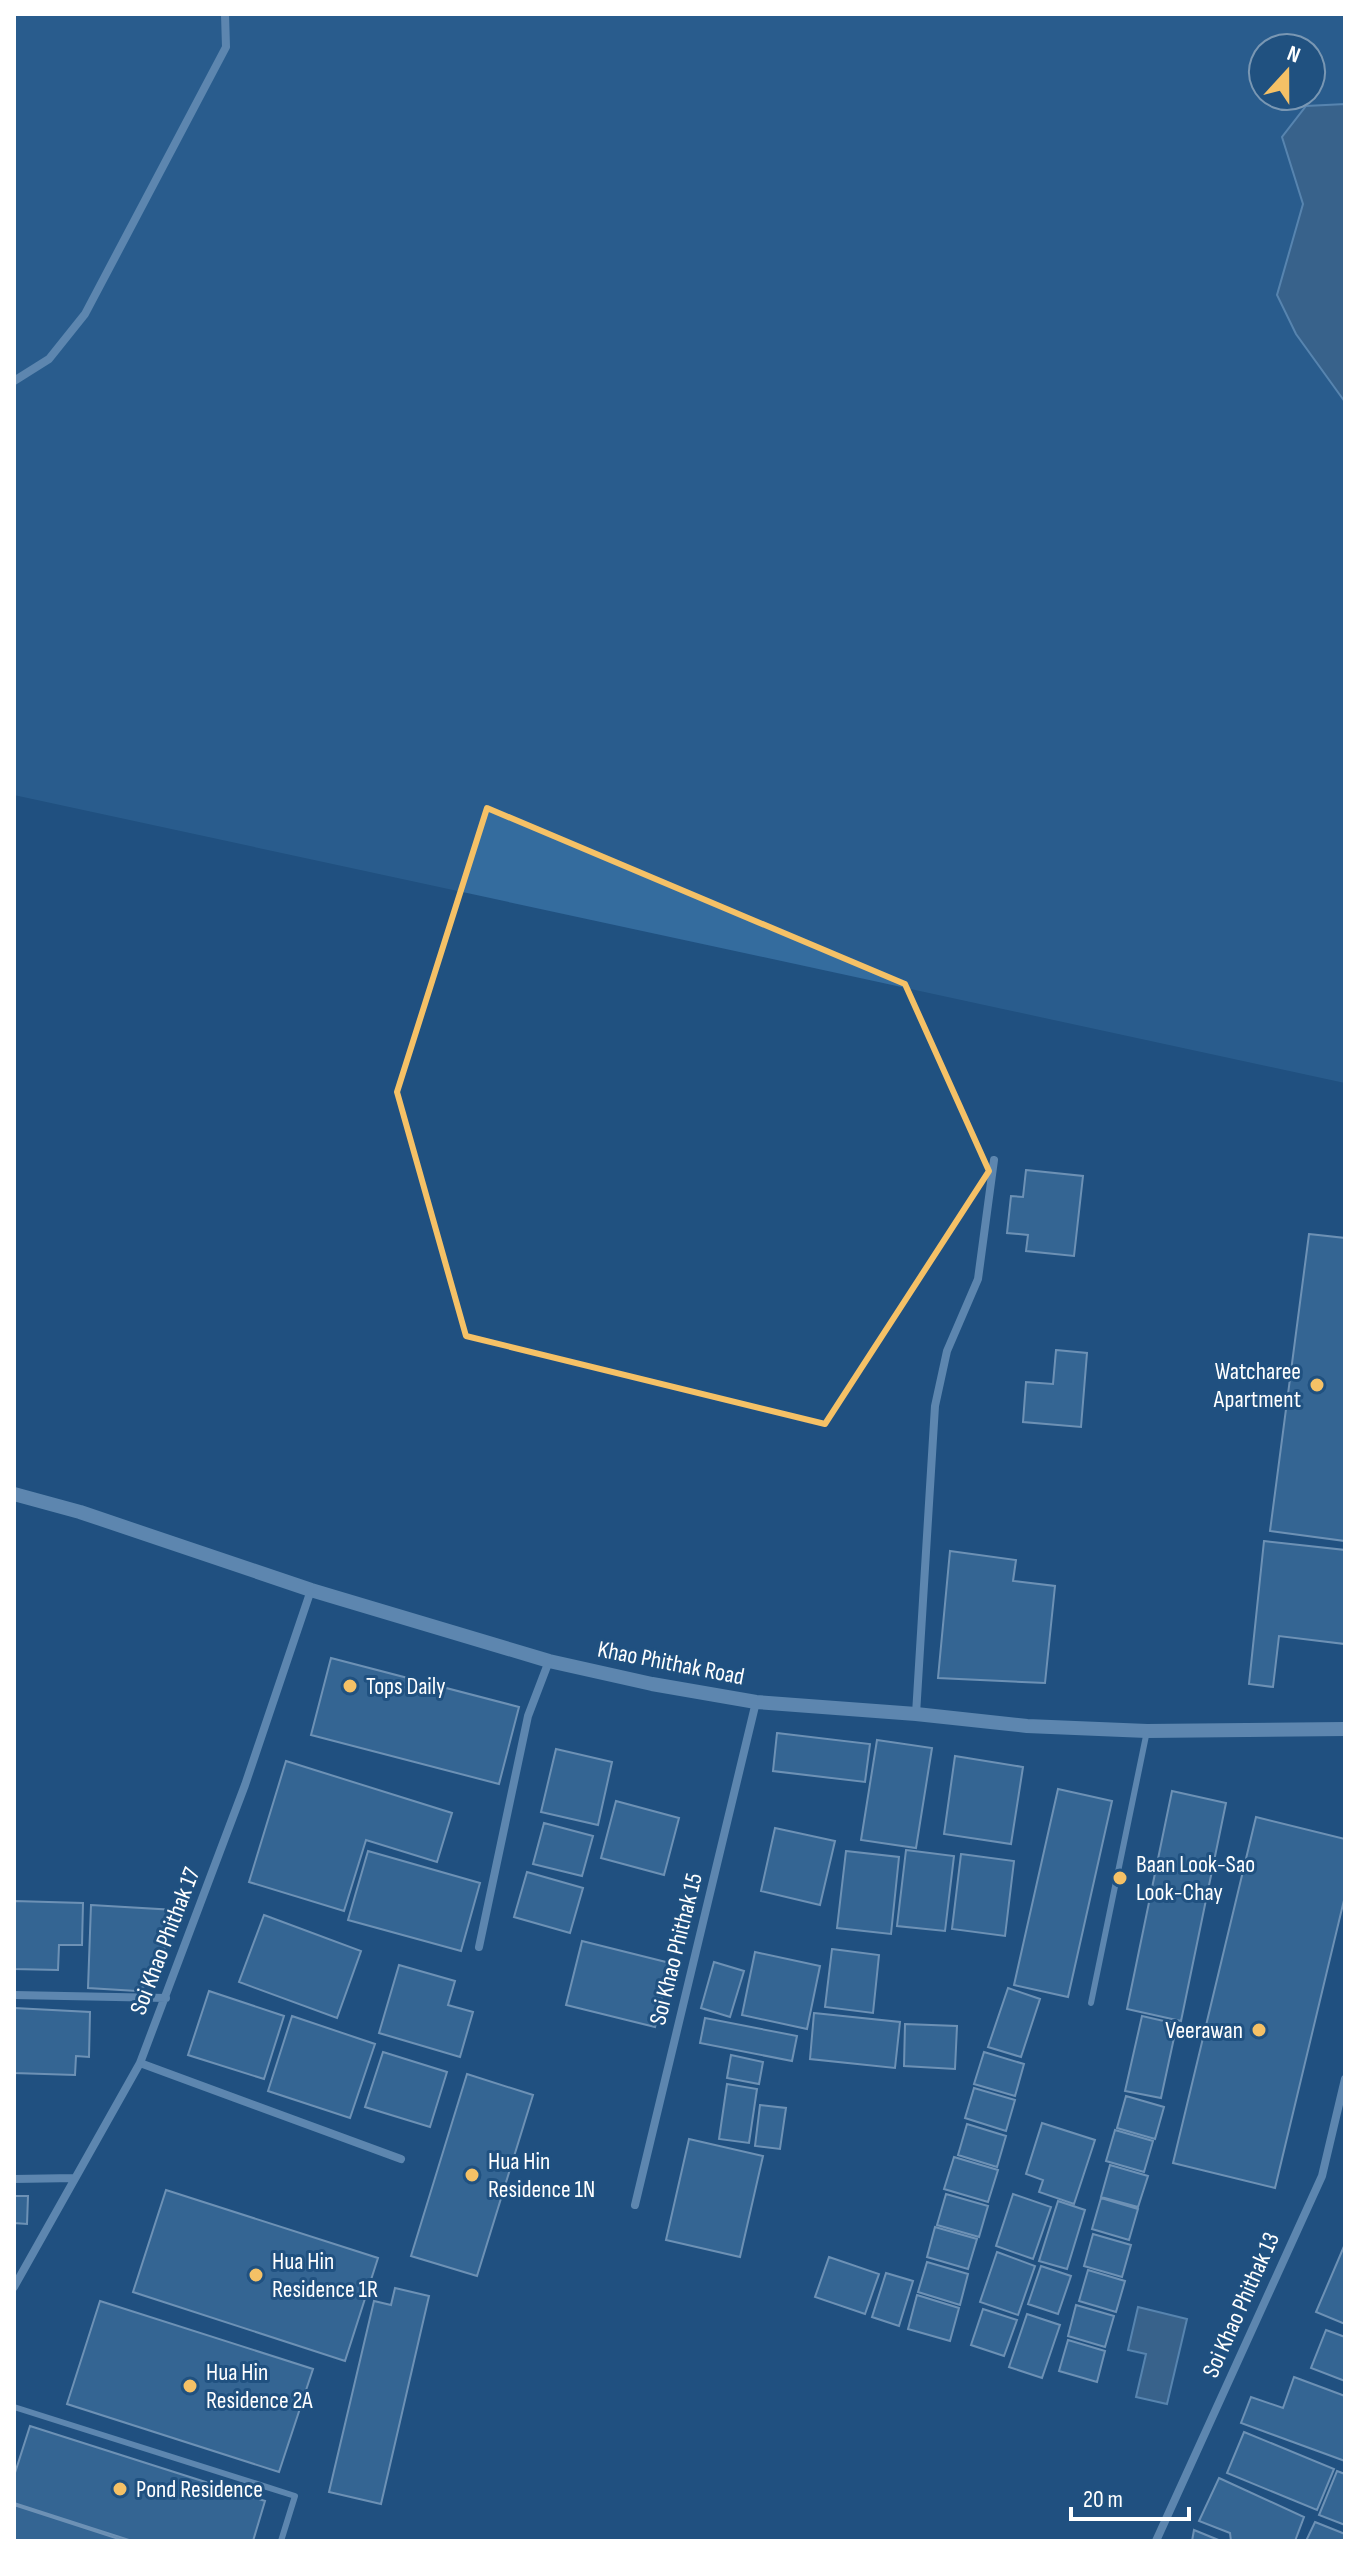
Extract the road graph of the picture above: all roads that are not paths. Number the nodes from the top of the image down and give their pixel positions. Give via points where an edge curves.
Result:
1 (225, 14) edge
2 (14, 381) edge
3 (994, 1160) dead end
4 (14, 1494) edge
5 (311, 1590) junction
6 (549, 1661) junction
7 (756, 1702) junction
8 (916, 1714) junction
9 (1345, 1729) edge
10 (1147, 1731) junction
11 (479, 1947) dead end
12 (14, 1995) edge
13 (166, 1998) junction
14 (1091, 2003) dead end
15 (140, 2063) junction
16 (1345, 2079) edge
17 (401, 2159) dead end
18 (75, 2178) junction
19 (14, 2179) edge
20 (635, 2205) dead end
21 (14, 2287) edge
22 (14, 2407) edge
23 (281, 2541) edge
24 (1156, 2541) edge

1 - 2 street via 226,47 85,314 49,359
3 - 8 street via 978,1279 947,1351 935,1406
4 - 5 street, Khao Phithak Road
5 - 6 street, Khao Phithak Road
5 - 13 street, Soi Khao Phithak 17
6 - 7 street, Khao Phithak Road
6 - 11 street via 528,1716
7 - 8 street, Khao Phithak Road
7 - 20 street, Soi Khao Phithak 15
8 - 10 street, Khao Phithak Road
9 - 10 street, Khao Phithak Road
10 - 14 lane
12 - 13 street
13 - 15 street, Soi Khao Phithak 17
15 - 17 street
15 - 18 street, Soi Khao Phithak 17
16 - 24 street, Soi Khao Phithak 13 via 1322,2176
18 - 19 street
18 - 21 street, Soi Khao Phithak 17
22 - 23 lane via 295,2496

